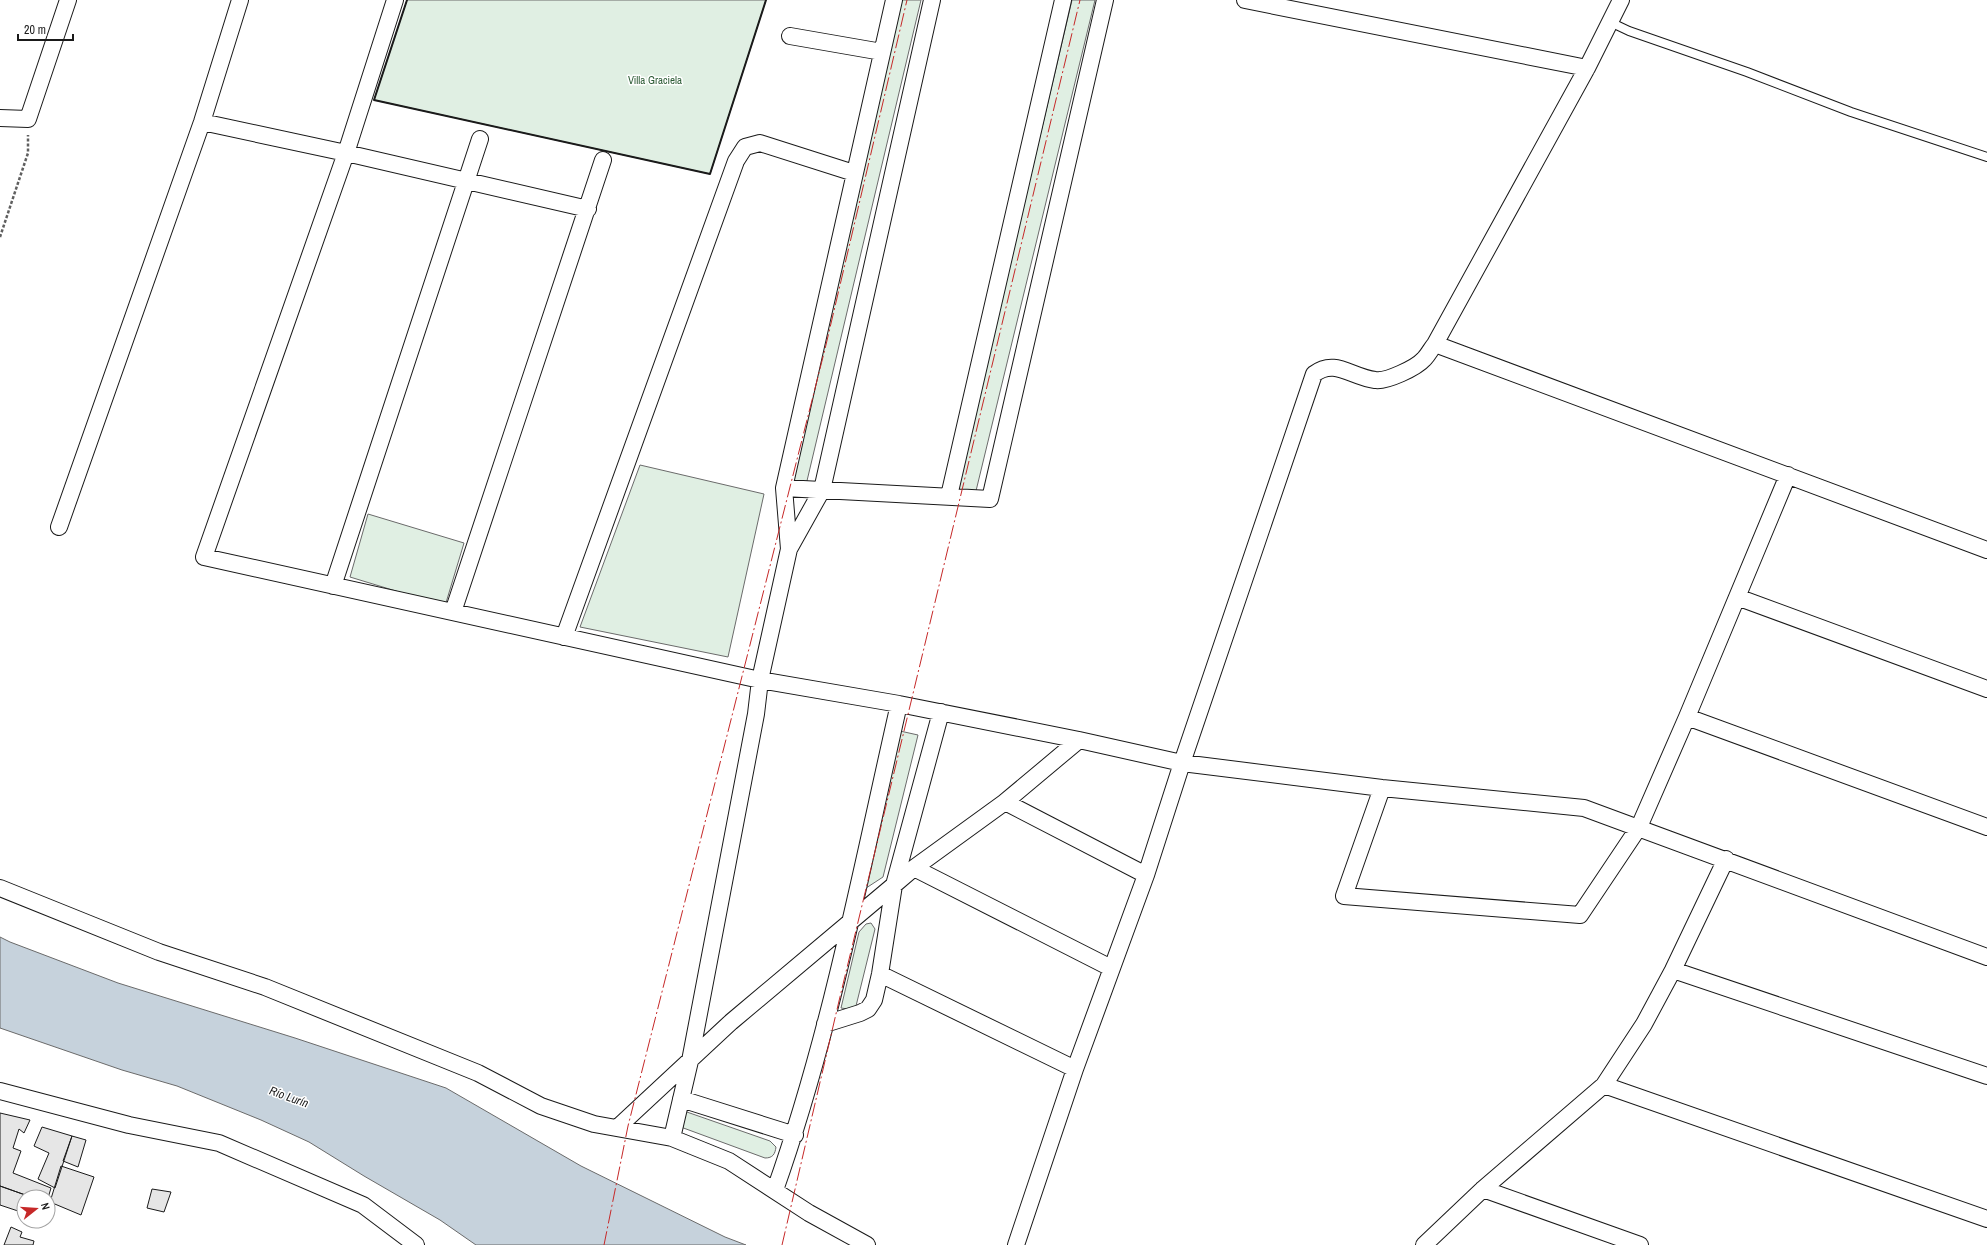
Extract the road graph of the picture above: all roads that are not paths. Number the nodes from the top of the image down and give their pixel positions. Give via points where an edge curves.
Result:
1 (68, 0) edge
2 (240, 0) edge
3 (395, 0) edge
4 (894, 0) edge
5 (932, 0) edge
6 (1064, 0) edge
7 (1105, 0) edge
8 (1246, 0) edge
9 (1621, 0) edge
10 (1610, 22) junction
11 (790, 36) dead end
12 (882, 52) junction
13 (1587, 68) junction
14 (0, 118) edge
15 (202, 122) junction
16 (480, 139) dead end
17 (346, 153) junction
18 (1987, 157) edge
19 (604, 160) dead end
20 (854, 173) junction
21 (466, 181) junction
22 (588, 209) junction
23 (1435, 344) junction
24 (1788, 475) junction
25 (784, 488) junction
26 (822, 490) junction
27 (949, 496) junction
28 (59, 527) dead end
29 (789, 549) junction
30 (1987, 550) edge
31 (333, 586) junction
32 (1737, 597) junction
33 (453, 612) junction
34 (564, 636) junction
35 (760, 680) junction
36 (1987, 688) edge
37 (899, 704) junction
38 (941, 712) junction
39 (1687, 717) junction
40 (1079, 740) junction
41 (1182, 763) junction
42 (1382, 788) junction
43 (1005, 802) junction
44 (1639, 827) junction
45 (1987, 827) edge
46 (1726, 859) junction
47 (914, 868) junction
48 (1146, 875) junction
49 (894, 885) junction
50 (0, 888) edge
51 (850, 923) junction
52 (1987, 957) edge
53 (1111, 968) junction
54 (1673, 970) junction
55 (880, 974) junction
56 (825, 1024) junction
57 (690, 1061) junction
58 (1075, 1069) junction
59 (1987, 1076) edge
60 (1604, 1085) junction
61 (0, 1090) edge
62 (681, 1099) junction
63 (617, 1128) junction
64 (795, 1135) junction
65 (672, 1138) junction
66 (1483, 1189) junction
67 (775, 1190) junction
68 (1987, 1219) edge
69 (416, 1245) edge
70 (867, 1245) edge
71 (1016, 1245) edge
72 (1424, 1245) edge
73 (1640, 1245) edge

1 - 14 street via 28,118
2 - 15 street
3 - 17 street
4 - 12 street
5 - 26 street
6 - 27 street
7 - 27 street via 990,499
8 - 13 street
9 - 10 street
10 - 13 street
10 - 18 lane via 1635,34 1747,72 1851,112
11 - 12 street
12 - 20 street
13 - 23 street
15 - 17 street
15 - 28 street
16 - 21 street
17 - 21 street
17 - 31 street via 204,557
19 - 22 street
20 - 25 street
20 - 34 street via 760,143 745,147 736,161
21 - 22 street
21 - 31 street
22 - 33 street
23 - 24 street
23 - 41 street via 1424,360 1392,378 1376,381 1332,366 1322,368 1314,374
24 - 30 street
24 - 32 street
25 - 26 street
25 - 29 street
26 - 27 street
26 - 29 street
29 - 35 street
31 - 33 street
32 - 36 street
32 - 39 street
33 - 34 street
34 - 35 street
35 - 37 street
35 - 57 street via 755,722
37 - 38 street
37 - 51 street
38 - 40 street
38 - 49 street
39 - 44 street
39 - 45 street
40 - 41 street
40 - 43 street
41 - 42 street
41 - 48 street
42 - 44 street via 1584,808
42 - 44 street via 1344,896 1580,915
43 - 47 street
43 - 48 street
44 - 46 street
46 - 52 street
46 - 54 street
47 - 49 street
47 - 53 street
48 - 53 street
49 - 51 street
49 - 55 street
50 - 63 street via 159,952 280,993 478,1073 541,1106 594,1124
51 - 56 street
51 - 57 street via 731,1022
53 - 58 street
54 - 59 street
54 - 60 street via 1644,1024
55 - 56 street via 874,1000 868,1009
55 - 58 street
56 - 64 street
57 - 62 street
57 - 63 street
58 - 71 street
60 - 66 street
60 - 68 street
61 - 69 street via 129,1125 219,1143 363,1204
62 - 64 street
62 - 65 street
63 - 65 street
64 - 67 street
65 - 67 street via 729,1161
66 - 72 street
66 - 73 street
67 - 70 street via 809,1213

